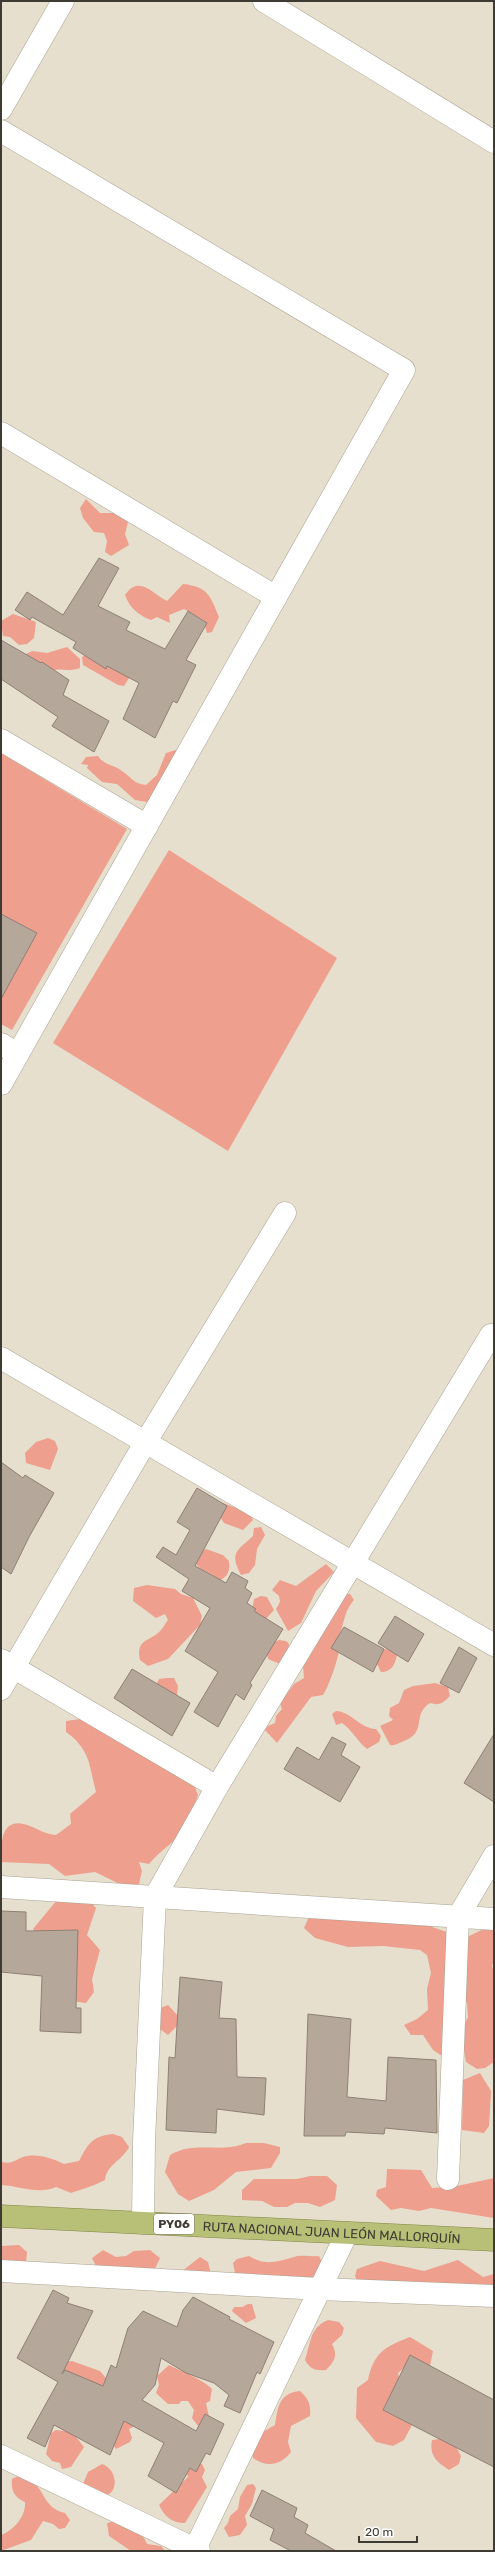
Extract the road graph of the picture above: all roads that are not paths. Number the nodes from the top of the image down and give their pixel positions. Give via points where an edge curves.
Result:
1 (64, 1) edge
2 (264, 1) edge
3 (1, 109) edge
4 (1, 131) edge
5 (494, 142) edge
6 (1, 433) edge
7 (276, 597) junction
8 (1, 740) edge
9 (147, 826) junction
10 (9, 1049) edge
11 (1, 1084) edge
12 (285, 1213) dead end
13 (491, 1335) dead end
14 (1, 1358) edge
15 (145, 1443) junction
16 (353, 1562) junction
17 (494, 1645) edge
18 (7, 1664) edge
19 (1, 1689) edge
20 (217, 1787) junction
21 (494, 1856) edge
22 (1, 1887) edge
23 (155, 1897) junction
24 (458, 1917) junction
25 (494, 1919) edge
26 (448, 2179) dead end
27 (1, 2216) edge
28 (143, 2223) junction
29 (347, 2233) junction
30 (494, 2240) edge
31 (1, 2271) edge
32 (320, 2289) junction
33 (494, 2296) edge
34 (1, 2456) edge
35 (196, 2550) edge

1 - 3 street
2 - 5 street
4 - 7 street via 404,370
6 - 7 street
7 - 9 street
8 - 9 street
9 - 10 street
10 - 11 street
12 - 15 street
13 - 16 street
14 - 15 street
15 - 16 street
15 - 18 street
16 - 17 street
16 - 20 street
18 - 19 street
18 - 20 street
20 - 23 street
21 - 24 street
22 - 23 street
23 - 24 street
23 - 28 street via 144,2141
24 - 25 street
24 - 26 street
27 - 28 highway, RUTA NACIONAL JUAN LEÓN MALLORQUÍN / PY06
28 - 29 highway, RUTA NACIONAL JUAN LEÓN MALLORQUÍN / PY06
29 - 30 highway, RUTA NACIONAL JUAN LEÓN MALLORQUÍN / PY06
29 - 32 street
31 - 32 street
32 - 33 street
32 - 35 street
34 - 35 street

